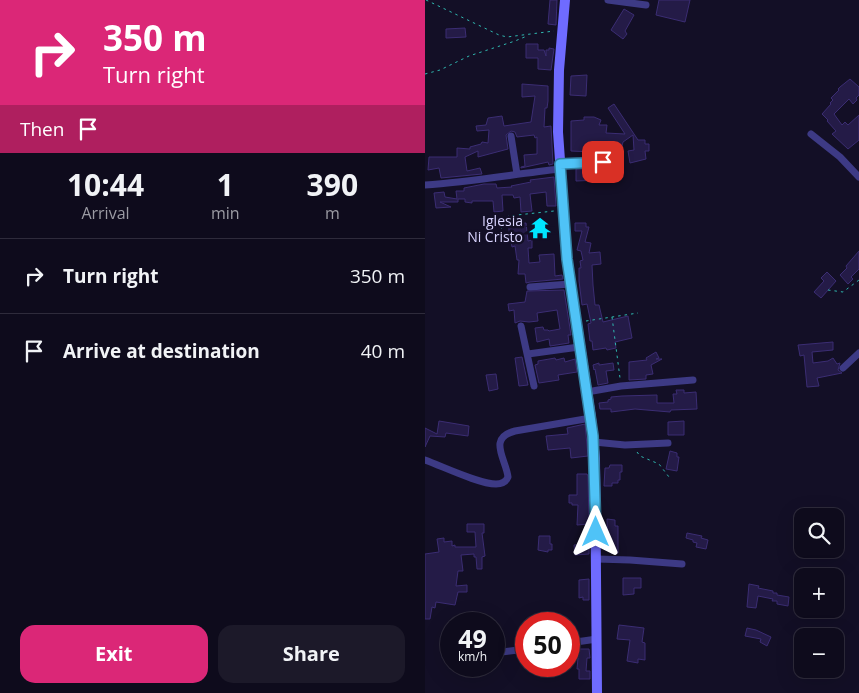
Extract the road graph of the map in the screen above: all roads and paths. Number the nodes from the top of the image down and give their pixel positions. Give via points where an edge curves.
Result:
1 (426, 0) edge
2 (565, 0) edge
3 (608, 0) edge
4 (646, 5) dead end
5 (562, 30) junction
6 (530, 34) junction
7 (425, 73) edge
8 (425, 77) edge
9 (811, 134) dead end
10 (511, 136) dead end
11 (619, 161) dead end
12 (560, 167) junction
13 (517, 174) junction
14 (859, 177) edge
15 (425, 185) edge
16 (562, 210) junction
17 (501, 236) dead end
18 (859, 280) edge
19 (570, 284) junction
20 (530, 287) dead end
21 (828, 290) dead end
22 (638, 313) dead end
23 (612, 317) junction
24 (575, 322) junction
25 (521, 326) dead end
26 (579, 347) junction
27 (859, 352) edge
28 (528, 354) junction
29 (843, 368) dead end
30 (693, 380) dead end
31 (534, 386) dead end
32 (621, 386) junction
33 (587, 392) junction
34 (591, 418) junction
35 (594, 442) junction
36 (668, 444) dead end
37 (629, 445) junction
38 (425, 460) edge
39 (669, 477) dead end
40 (597, 559) junction
41 (682, 564) dead end
42 (597, 639) junction
43 (580, 642) edge
44 (597, 693) edge

1 - 6 path via 499,36 507,38
2 - 5 main road
3 - 4 street
5 - 6 path
5 - 12 main road via 557,100
6 - 7 path
7 - 8 path
9 - 14 street
10 - 13 street
11 - 12 lane
12 - 13 street
12 - 16 main road
13 - 15 street
16 - 17 path via 508,216 502,222
16 - 19 main road
18 - 21 path via 843,292
19 - 20 street
19 - 24 main road
22 - 23 path
23 - 24 path
23 - 32 path
24 - 26 main road
25 - 28 street
26 - 28 street
26 - 33 main road
27 - 29 street
28 - 31 street
30 - 32 street
32 - 33 street
33 - 34 main road
34 - 35 main road
34 - 38 street via 506,435 499,448 508,476 501,484 487,483
35 - 37 street
35 - 40 main road
36 - 37 street
37 - 39 path via 641,456 659,464
40 - 41 street
40 - 42 main road
42 - 43 street
42 - 44 main road

